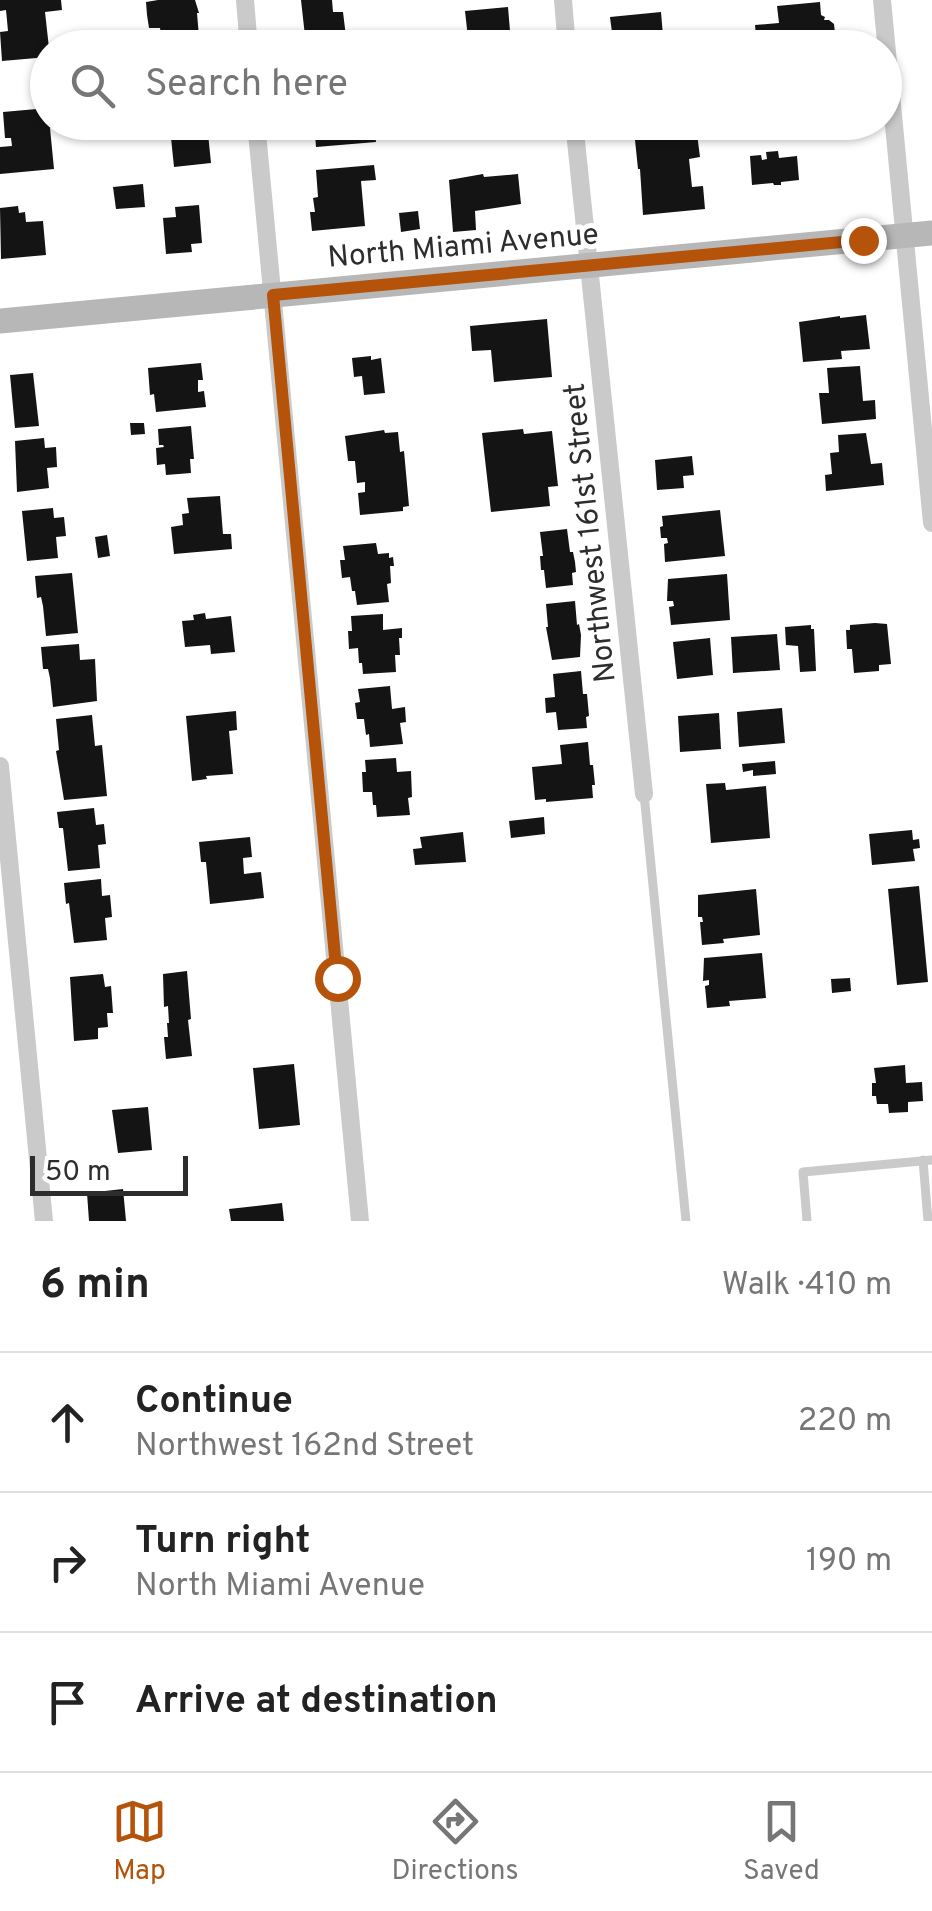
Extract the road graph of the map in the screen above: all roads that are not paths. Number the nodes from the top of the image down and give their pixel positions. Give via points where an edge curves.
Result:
1 (245, 0) edge
2 (563, 0) edge
3 (882, 0) edge
4 (248, 30) edge
5 (566, 30) edge
6 (885, 30) edge
7 (258, 140) edge
8 (576, 140) edge
9 (895, 140) edge
10 (932, 233) edge
11 (904, 236) junction
12 (588, 266) junction
13 (273, 295) junction
14 (0, 321) edge
15 (932, 523) edge
16 (0, 766) edge
17 (644, 794) joint
18 (928, 1160) edge
19 (44, 1221) edge
20 (360, 1221) edge
21 (686, 1221) edge
22 (808, 1221) edge
23 (928, 1221) edge

1 - 4 street
2 - 5 street
3 - 6 street
7 - 13 street
8 - 12 street, Northwest 161st Street
9 - 11 street
10 - 11 street, North Miami Avenue
11 - 12 street, North Miami Avenue
11 - 15 street
12 - 13 street, North Miami Avenue
12 - 17 street, Northwest 161st Street
13 - 14 street, North Miami Avenue
13 - 20 street
16 - 19 street
17 - 21 lane
18 - 22 lane via 803,1172
18 - 23 lane

